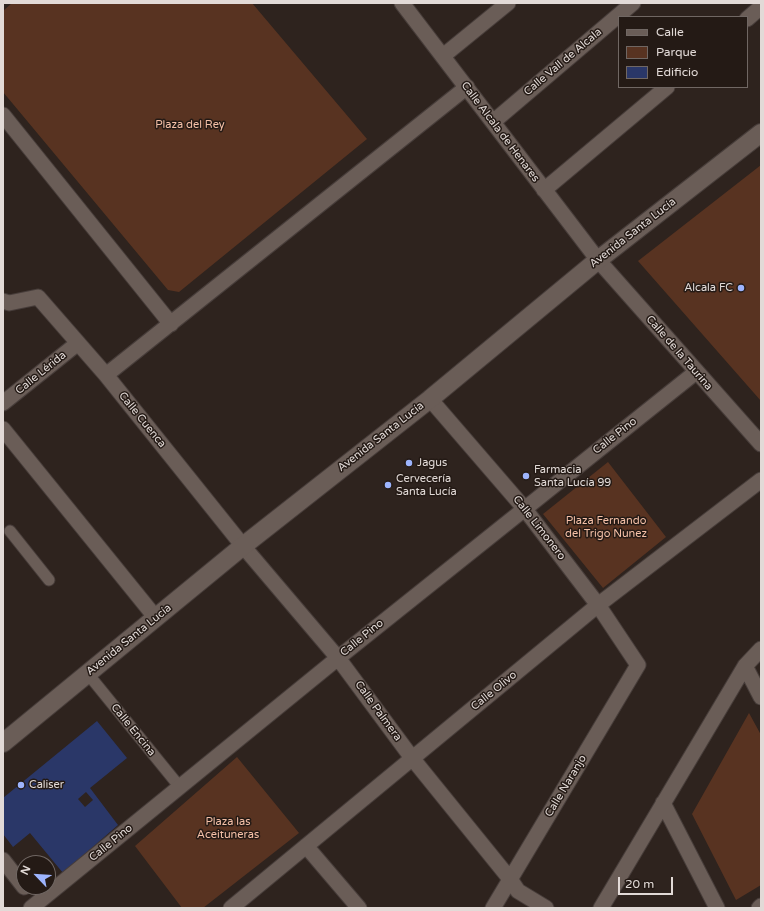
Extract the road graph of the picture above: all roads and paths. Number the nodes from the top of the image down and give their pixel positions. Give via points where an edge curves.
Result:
1 (402, 3) edge
2 (508, 3) edge
3 (633, 3) edge
4 (761, 8) edge
5 (748, 18) edge
6 (443, 56) junction
7 (467, 87) junction
8 (666, 88) edge
9 (3, 115) edge
10 (494, 122) junction
11 (761, 133) edge
12 (544, 190) junction
13 (598, 260) junction
14 (3, 301) edge
15 (171, 324) junction
16 (78, 342) junction
17 (696, 372) junction
18 (106, 375) junction
19 (430, 399) junction
20 (3, 403) edge
21 (3, 429) edge
22 (761, 444) edge
23 (761, 480) edge
24 (524, 508) junction
25 (10, 531) dead end
26 (242, 546) junction
27 (49, 580) dead end
28 (598, 605) junction
29 (156, 618) junction
30 (761, 649) edge
31 (338, 658) junction
32 (638, 665) joint
33 (745, 666) junction
34 (88, 674) junction
35 (761, 697) edge
36 (3, 743) edge
37 (412, 758) junction
38 (179, 786) junction
39 (663, 803) junction
40 (306, 846) junction
41 (3, 860) edge
42 (16, 877) edge
43 (510, 879) junction
44 (29, 895) edge
45 (37, 906) edge
46 (231, 908) edge
47 (359, 908) edge
48 (493, 908) edge
49 (546, 908) edge
50 (601, 908) edge
51 (717, 908) edge

1 - 6 street, Calle Alcala de Henares
2 - 6 street
3 - 10 street, Calle Vall de Alcala
4 - 5 street
6 - 7 street, Calle Alcala de Henares
7 - 10 street, Calle Alcala de Henares
7 - 15 street
8 - 12 street
9 - 15 street
10 - 12 street, Calle Alcala de Henares
11 - 13 street, Avenida Santa Lucía
12 - 13 street, Calle Alcala de Henares
13 - 17 street, Calle de la Taurina
13 - 19 street, Avenida Santa Lucía
14 - 16 street, Calle Cuenca via 9,303 38,297
15 - 18 street
16 - 18 street, Calle Cuenca
16 - 20 street, Calle Lérida
17 - 22 street, Calle de la Taurina
17 - 24 street, Calle Pino
18 - 26 street, Calle Cuenca
19 - 24 street, Calle Limonero
19 - 26 street, Avenida Santa Lucía
21 - 29 street
23 - 28 street, Calle Olivo
24 - 28 street, Calle Limonero
24 - 31 street, Calle Pino
25 - 27 street
26 - 29 street, Avenida Santa Lucía
26 - 31 street, Calle Palmera
28 - 32 street, Calle Limonero
28 - 37 street, Calle Olivo
29 - 34 street, Avenida Santa Lucía
30 - 33 street
31 - 37 street, Calle Palmera
31 - 38 street, Calle Pino
32 - 43 street, Calle Naranjo
33 - 35 street
33 - 39 street
34 - 36 street, Avenida Santa Lucía
34 - 38 street, Calle Encina
37 - 40 street, Calle Olivo
37 - 43 street, Calle Palmera
38 - 45 street, Calle Pino
39 - 50 street
39 - 51 street
40 - 46 street, Calle Olivo
40 - 47 street
41 - 42 street
43 - 48 street, Calle Naranjo
43 - 49 street, Calle Palmera via 518,891
44 - 45 street

